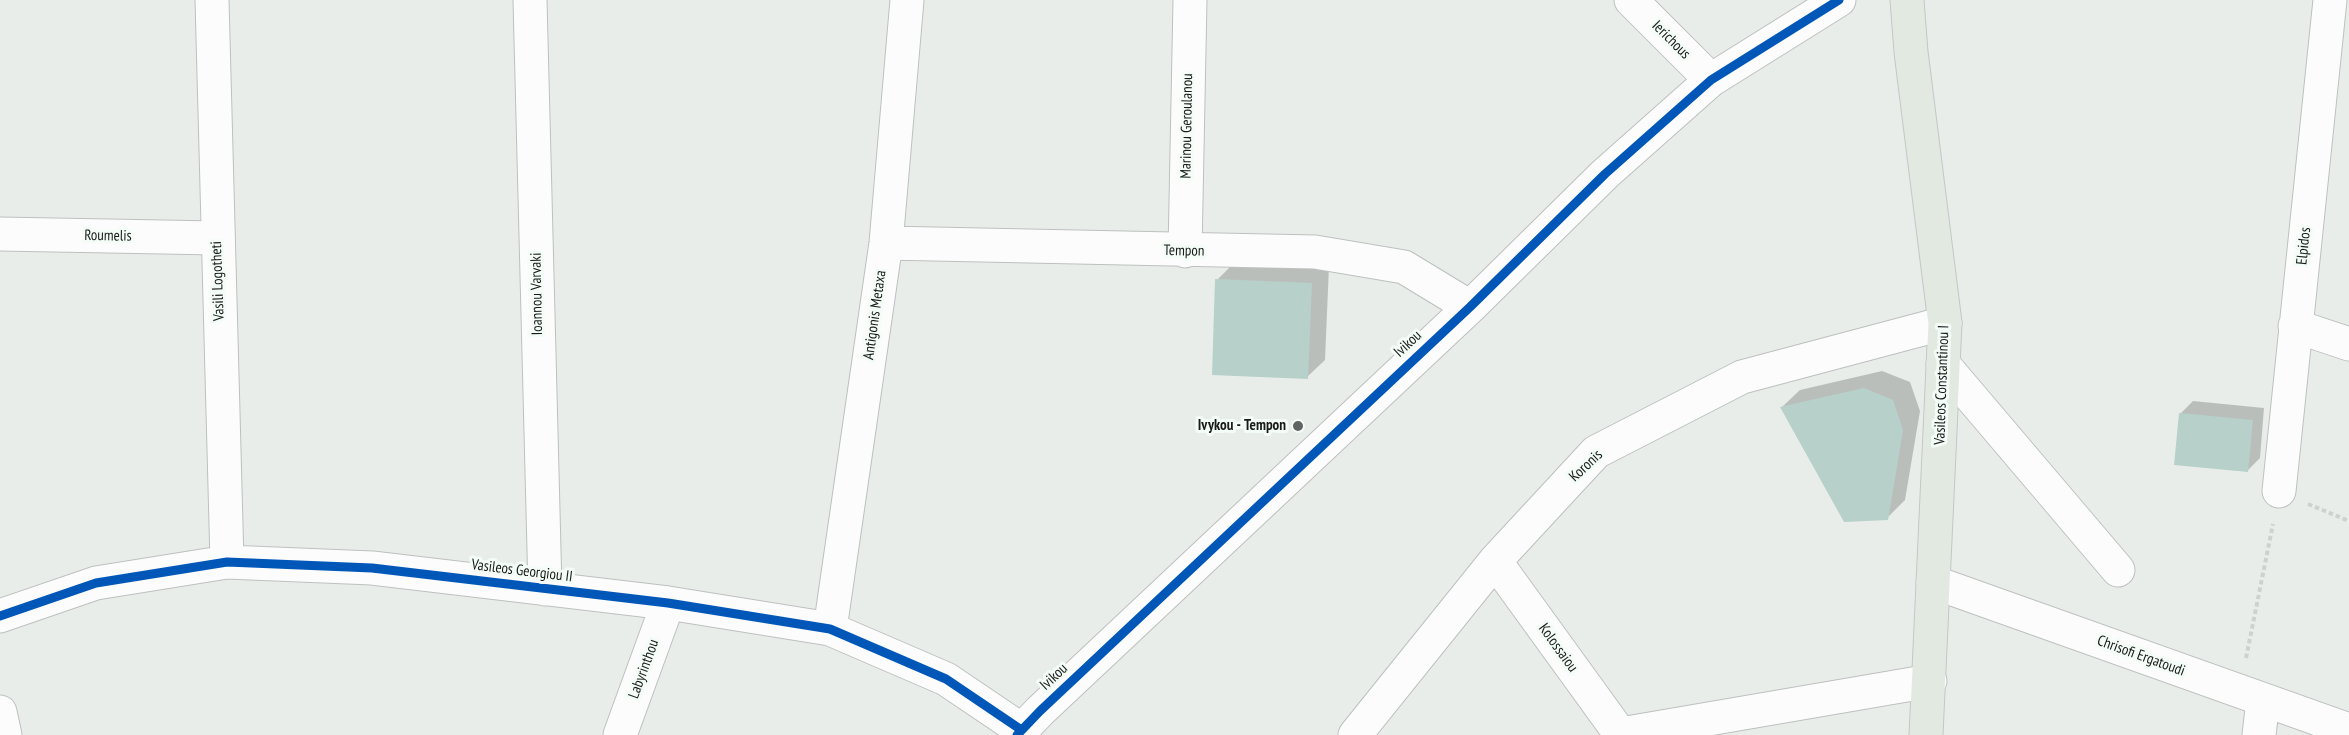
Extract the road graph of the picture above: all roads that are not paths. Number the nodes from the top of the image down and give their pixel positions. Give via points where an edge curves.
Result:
1 (212, 0) edge
2 (530, 0) edge
3 (907, 0) edge
4 (1190, 0) edge
5 (1631, 0) edge
6 (1839, 0) edge
7 (1907, 0) edge
8 (2331, 0) edge
9 (2337, 46) edge
10 (1711, 80) junction
11 (0, 234) edge
12 (217, 238) junction
13 (886, 243) junction
14 (1185, 251) junction
15 (1470, 307) junction
16 (1945, 323) junction
17 (2295, 326) junction
18 (2349, 344) edge
19 (1943, 364) junction
20 (2279, 492) road end
21 (1495, 561) junction
22 (227, 562) junction
23 (2118, 570) dead end
24 (1933, 582) junction
25 (545, 589) junction
26 (668, 603) junction
27 (0, 616) edge
28 (830, 629) junction
29 (1930, 681) junction
30 (2251, 696) junction
31 (0, 712) edge
32 (1032, 727) edge
33 (2349, 730) edge
34 (1621, 734) edge
35 (5, 735) edge
36 (620, 735) edge
37 (1355, 735) edge
38 (1926, 735) edge
39 (2259, 735) edge

1 - 12 street, Vasili Logotheti
2 - 25 street, Ioannou Varvaki
3 - 13 street, Antigonis Metaxa
4 - 14 street, Marinou Geroulanou
5 - 10 street, Ierichous
6 - 10 street, Ivikou
7 - 16 main road, Vasileos Constantinou I
8 - 9 street, Elpidos
9 - 17 street, Elpidos
10 - 15 street, Ivikou via 1605,174
11 - 12 street, Roumelis
12 - 22 street, Vasili Logotheti
13 - 14 street, Tempon
13 - 28 street, Antigonis Metaxa
14 - 15 street, Tempon via 1315,252 1404,267
15 - 32 street, Ivikou
16 - 19 main road, Vasileos Constantinou I
16 - 21 street, Koronis via 1742,377 1596,452
17 - 18 street
17 - 20 street, Elpidos
19 - 23 street
19 - 24 main road, Vasileos Constantinou I
21 - 34 street, Kolossaiou
21 - 37 street, Koronis
22 - 25 street, Vasileos Georgiou II via 372,568
22 - 27 street, Vasileos Georgiou II via 96,583
24 - 29 main road, Vasileos Constantinou I
24 - 30 street, Chrisofi Ergatoudi
25 - 26 street, Vasileos Georgiou II
26 - 28 street, Vasileos Georgiou II
26 - 36 street, Labyrinthou
28 - 32 street, Vasileos Georgiou II via 946,679
29 - 34 street
29 - 38 main road, Vasileos Constantinou I
30 - 33 street, Chrisofi Ergatoudi
30 - 39 street
31 - 35 street

